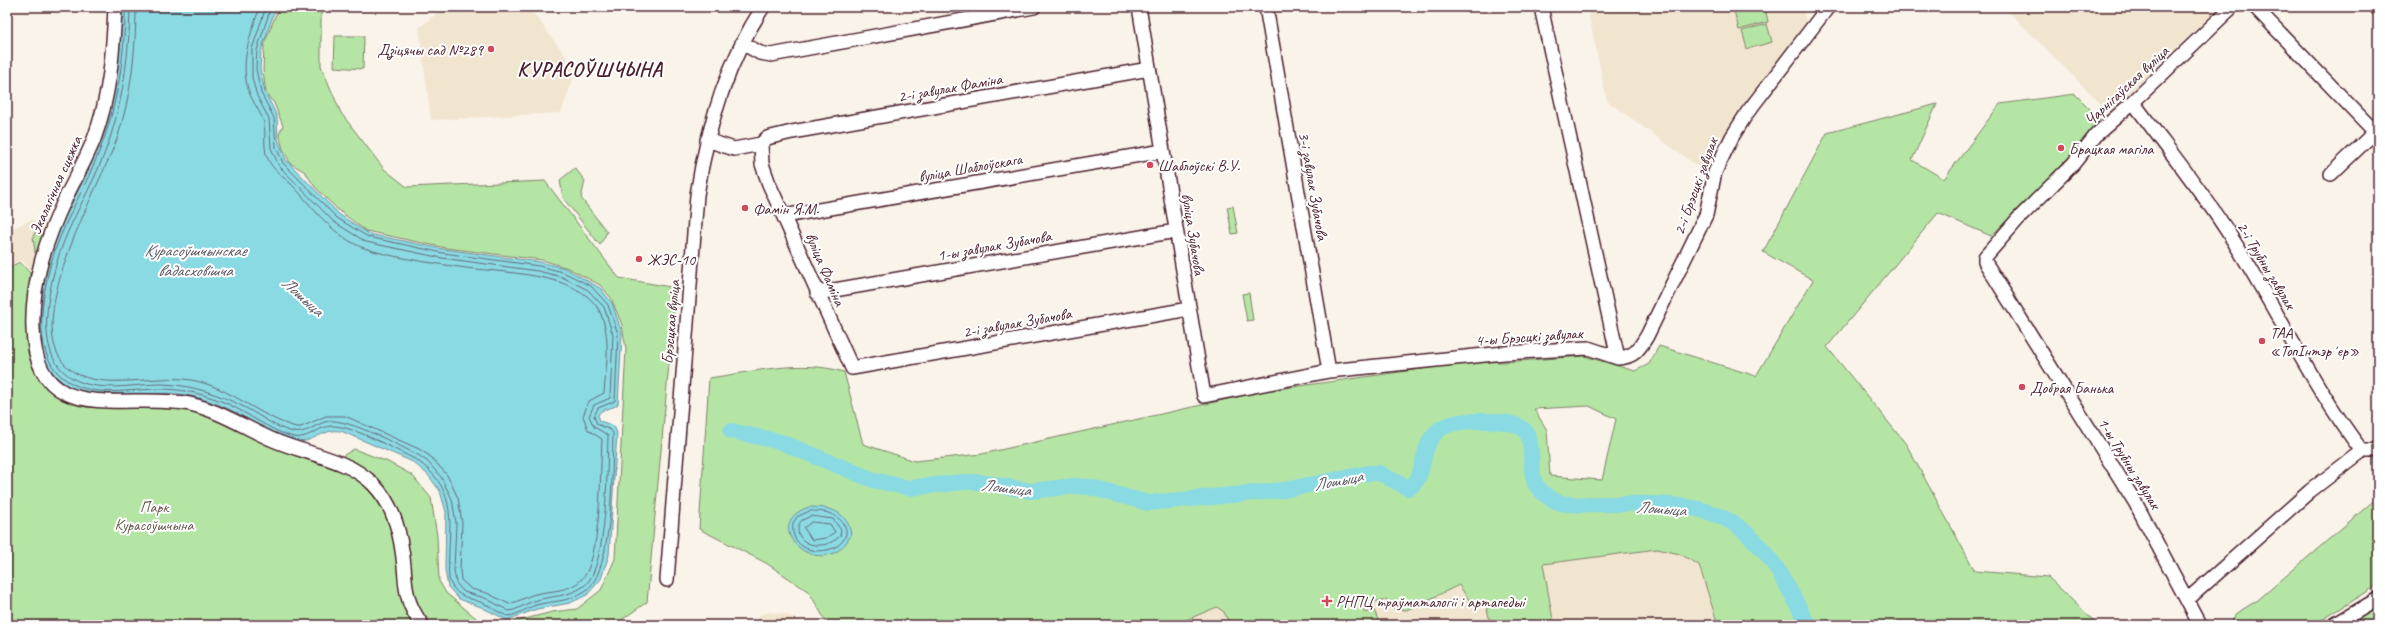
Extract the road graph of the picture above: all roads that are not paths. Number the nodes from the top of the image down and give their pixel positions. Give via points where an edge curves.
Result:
1 (114, 7) edge
2 (763, 7) edge
3 (1034, 7) edge
4 (1139, 7) edge
5 (1266, 7) edge
6 (1541, 7) edge
7 (1828, 7) edge
8 (2232, 7) edge
9 (2255, 7) edge
10 (742, 43) junction
11 (1149, 69) junction
12 (2134, 102) junction
13 (2376, 130) edge
14 (707, 140) junction
15 (761, 144) junction
16 (1163, 151) junction
17 (2331, 174) dead end
18 (784, 216) junction
19 (1176, 231) junction
20 (1985, 262) joint
21 (817, 293) junction
22 (1189, 309) junction
23 (1618, 358) junction
24 (852, 368) joint
25 (1329, 372) junction
26 (1204, 396) joint
27 (2378, 447) edge
28 (2362, 451) junction
29 (667, 580) dead end
30 (2378, 599) edge
31 (2187, 600) junction
32 (422, 625) edge
33 (2200, 625) edge
34 (2334, 625) edge

1 - 32 street, Экалагічная сцежка via 113,60 105,107 94,140 51,231 38,279 33,328 36,356 45,376 57,387 82,400 161,400 190,404 223,414 272,440 360,474 379,490 391,508 399,536 408,597
2 - 10 street, Брэсцкая вуліца
3 - 10 street via 771,55 760,53
4 - 11 street, вуліца Зубачова
5 - 25 street, 3-і завулак Зубачова
6 - 23 street
7 - 23 street, 2-і Брэсцкі завулак via 1747,113 1732,137 1715,172 1706,215 1647,336 1635,354
8 - 12 street, Чарнігаўская вуліца
9 - 13 street
10 - 14 street, Брэсцкая вуліца via 716,108
11 - 15 street, 2-і завулак Фаміна via 792,132 767,138
11 - 16 street, вуліца Зубачова
12 - 20 street, Чарнігаўская вуліца via 2097,134 2073,164 1999,240 1985,257
12 - 28 street, 2-і Трубны завулак via 2231,236 2310,372
13 - 17 street
14 - 15 street via 734,148
14 - 29 street, Брэсцкая вуліца via 698,195
15 - 18 street, вуліца Фаміна via 762,164
16 - 18 street, вуліца Шаблоўскага
16 - 19 street, вуліца Зубачова
18 - 21 street, вуліца Фаміна
19 - 21 street, 1-ы завулак Зубачова
19 - 22 street, вуліца Зубачова
20 - 31 street, 1-ы Трубны завулак via 2136,502
21 - 24 street, вуліца Фаміна
22 - 24 street, 2-і завулак Зубачова
22 - 26 street, вуліца Зубачова
23 - 25 street, 4-ы Брэсцкі завулак via 1588,348 1504,353
25 - 26 street, 4-ы Брэсцкі завулак
27 - 28 street
28 - 31 street via 2310,491
30 - 34 street
31 - 33 street, 1-ы Трубны завулак

